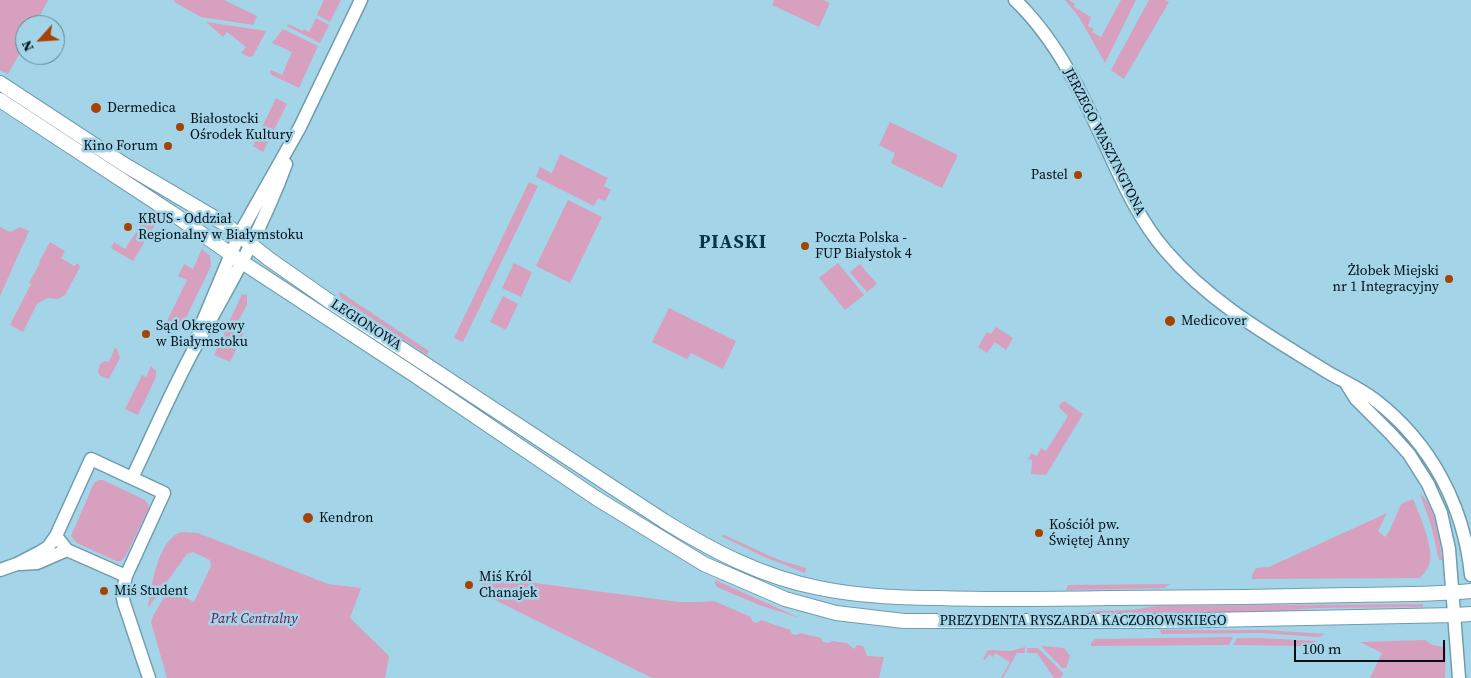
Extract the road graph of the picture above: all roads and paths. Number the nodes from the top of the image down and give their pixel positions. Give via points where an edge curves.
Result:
1 (361, 0) edge
2 (1015, 0) edge
3 (0, 83) edge
4 (0, 100) edge
5 (300, 128) junction
6 (238, 235) junction
7 (251, 245) junction
8 (230, 253) junction
9 (242, 262) junction
10 (193, 351) junction
11 (1346, 383) junction
12 (1441, 476) junction
13 (132, 478) junction
14 (605, 482) junction
15 (1428, 484) junction
16 (596, 498) junction
17 (56, 536) junction
18 (67, 550) junction
19 (736, 561) joint
20 (17, 564) junction
21 (704, 564) joint
22 (0, 570) edge
23 (1471, 575) edge
24 (126, 576) junction
25 (1471, 591) edge
26 (839, 592) junction
27 (1454, 593) junction
28 (1090, 598) junction
29 (836, 613) junction
30 (1471, 614) edge
31 (1455, 616) junction
32 (1079, 622) junction
33 (149, 678) edge
34 (1459, 678) edge

1 - 5 street
2 - 11 street, JERZEGO WASZYNGTONA via 1038,25 1062,60 1130,197 1165,250 1220,302
3 - 6 main road, LEGIONOWA
4 - 8 main road, LEGIONOWA
5 - 6 street
5 - 7 street
6 - 7 main road, LEGIONOWA
6 - 8 street
7 - 9 street
7 - 14 main road, LEGIONOWA via 332,303
8 - 9 main road, LEGIONOWA
8 - 10 street
9 - 10 street
9 - 16 main road, LEGIONOWA
10 - 13 street
11 - 12 street, JERZEGO WASZYNGTONA via 1361,390 1395,417 1417,441
11 - 15 street, JERZEGO WASZYNGTONA via 1409,454
12 - 15 street
12 - 23 street, JERZEGO WASZYNGTONA via 1460,521
13 - 17 street via 91,459
13 - 24 street via 164,492
14 - 16 main road
14 - 19 main road, LEGIONOWA via 706,546
15 - 27 street, JERZEGO WASZYNGTONA via 1447,534
16 - 21 main road, LEGIONOWA
17 - 18 street
17 - 20 street via 48,546
18 - 20 street via 37,563
18 - 24 street
19 - 26 main road, PREZYDENTA RYSZARDA KACZOROWSKIEGO via 790,581
20 - 22 street
21 - 29 main road, PREZYDENTA RYSZARDA KACZOROWSKIEGO via 757,588
24 - 33 street via 122,594 124,603
25 - 27 main road, PREZYDENTA RYSZARDA KACZOROWSKIEGO
26 - 28 main road, PREZYDENTA RYSZARDA KACZOROWSKIEGO via 908,598
26 - 29 main road
27 - 28 main road, PREZYDENTA RYSZARDA KACZOROWSKIEGO
27 - 31 street, JERZEGO WASZYNGTONA
28 - 32 main road via 1079,613
29 - 32 main road, PREZYDENTA RYSZARDA KACZOROWSKIEGO via 904,621
30 - 31 main road, PREZYDENTA RYSZARDA KACZOROWSKIEGO
31 - 32 main road, PREZYDENTA RYSZARDA KACZOROWSKIEGO
31 - 34 street, JERZEGO WASZYNGTONA

